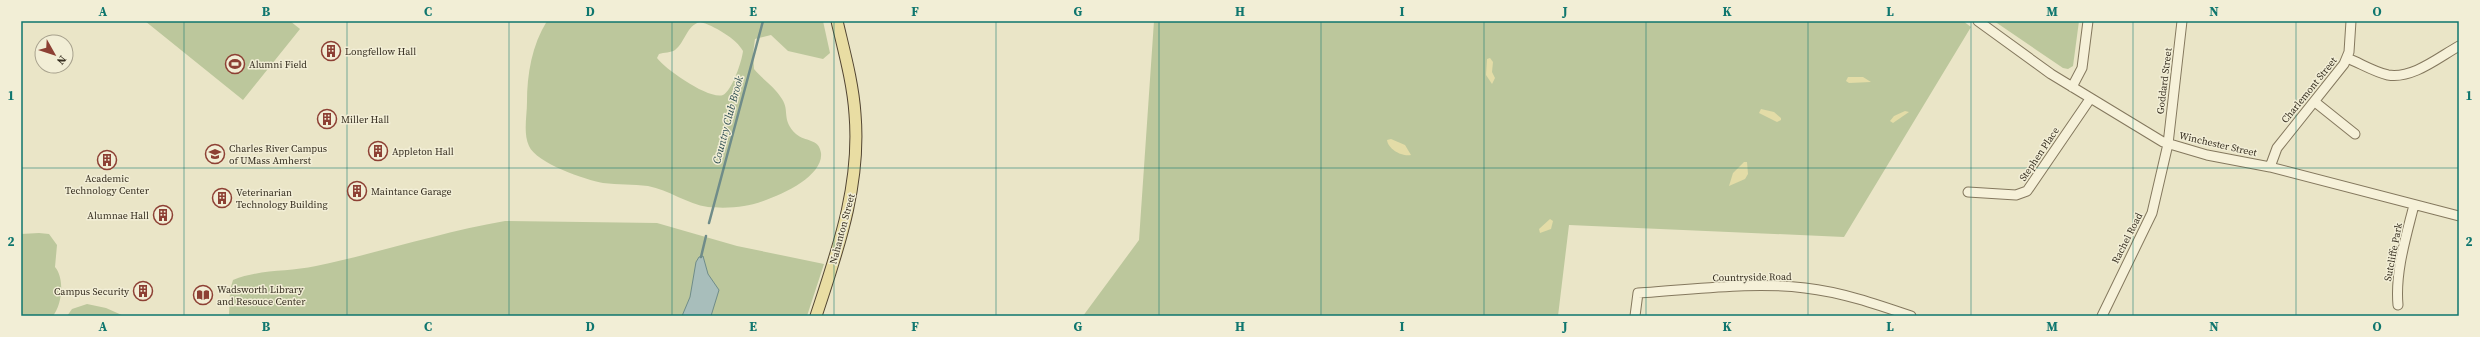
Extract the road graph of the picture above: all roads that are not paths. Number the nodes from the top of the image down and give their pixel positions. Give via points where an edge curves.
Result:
1 (837, 21) edge
2 (1978, 21) edge
3 (2088, 21) edge
4 (2182, 21) edge
5 (2351, 21) edge
6 (2459, 46) edge
7 (2347, 58) junction
8 (2072, 87) junction
9 (2090, 99) junction
10 (2315, 102) junction
11 (2355, 134) dead end
12 (2168, 144) junction
13 (2270, 167) junction
14 (1968, 192) dead end
15 (2414, 205) junction
16 (2459, 216) edge
17 (2398, 305) dead end
18 (816, 316) edge
19 (1635, 316) edge
20 (1910, 316) edge
21 (2102, 316) edge

1 - 18 main road, Nahanton Street via 855,106 855,170 846,224
2 - 8 street, Winchester Street
3 - 8 street via 2082,68
4 - 12 street, Goddard Street
5 - 7 street, Charlemont Street
6 - 7 street via 2418,69 2395,75 2387,75
7 - 10 street, Charlemont Street via 2341,70
8 - 9 street, Winchester Street
9 - 12 street, Winchester Street via 2146,134
9 - 14 street, Stephen Place via 2027,191 2016,195
10 - 11 street
10 - 13 street, Charlemont Street via 2277,148
12 - 13 street, Winchester Street via 2207,155
12 - 21 street, Rachel Road via 2150,220
13 - 15 street, Winchester Street
15 - 16 street, Winchester Street
15 - 17 street, Sutcliffe Park via 2400,268
19 - 20 street, Countryside Road via 1638,293 1765,286 1804,287 1832,292

